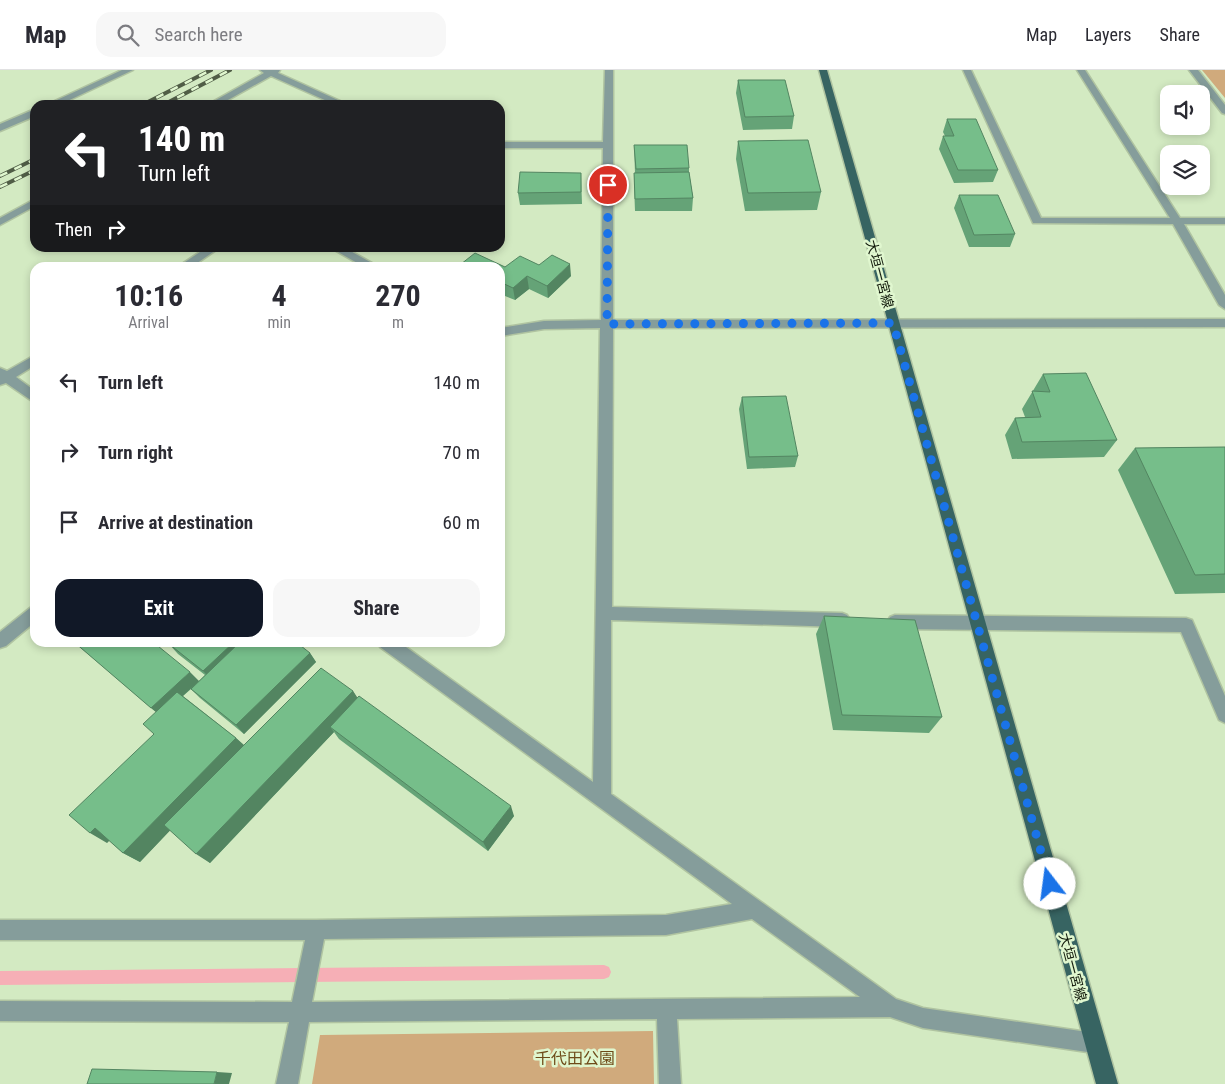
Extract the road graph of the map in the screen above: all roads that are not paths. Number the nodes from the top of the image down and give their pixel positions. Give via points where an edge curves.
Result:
1 (129, 70) edge
2 (609, 70) edge
3 (823, 70) edge
4 (967, 70) edge
5 (1081, 70) edge
6 (1193, 70) edge
7 (270, 71) edge
8 (62, 100) edge
9 (221, 100) edge
10 (333, 100) edge
11 (1225, 110) edge
12 (30, 114) edge
13 (0, 128) edge
14 (505, 145) edge
15 (608, 145) junction
16 (30, 205) edge
17 (1177, 221) junction
18 (1225, 221) edge
19 (0, 222) edge
20 (207, 252) edge
21 (345, 252) edge
22 (191, 262) edge
23 (364, 262) edge
24 (1225, 305) edge
25 (893, 323) junction
26 (1225, 323) edge
27 (607, 324) junction
28 (505, 331) edge
29 (30, 362) edge
30 (2, 376) edge
31 (30, 395) edge
32 (604, 613) junction
33 (30, 617) edge
34 (859, 620) edge
35 (879, 621) edge
36 (977, 624) junction
37 (0, 641) edge
38 (393, 647) edge
39 (1225, 715) edge
40 (602, 798) junction
41 (754, 909) junction
42 (0, 930) edge
43 (316, 930) junction
44 (302, 1006) junction
45 (890, 1007) junction
46 (667, 1010) junction
47 (0, 1011) edge
48 (1094, 1042) junction
49 (287, 1084) edge
50 (670, 1084) edge
51 (1107, 1084) edge

1 - 8 street
2 - 15 street
3 - 25 main road, 大垣一宮線
4 - 17 street via 1037,221
5 - 17 street
6 - 11 street
7 - 9 street
7 - 10 street
12 - 13 street
14 - 15 street
15 - 27 street
16 - 19 street
17 - 18 street
17 - 24 street
20 - 22 street
21 - 23 street
25 - 26 street
25 - 27 street
25 - 36 main road, 大垣一宮線
27 - 28 street via 544,325
27 - 32 street
29 - 30 street
30 - 31 street
32 - 34 street
32 - 40 street
33 - 37 street
35 - 36 street
36 - 39 street via 1186,625
36 - 48 main road, 大垣一宮線
38 - 40 street
40 - 41 street
41 - 43 street via 666,925
41 - 45 street
42 - 43 street
43 - 44 street
44 - 46 street
44 - 47 street
44 - 49 street
45 - 46 street
45 - 48 street via 923,1018
46 - 50 street
48 - 51 main road, 大垣一宮線

